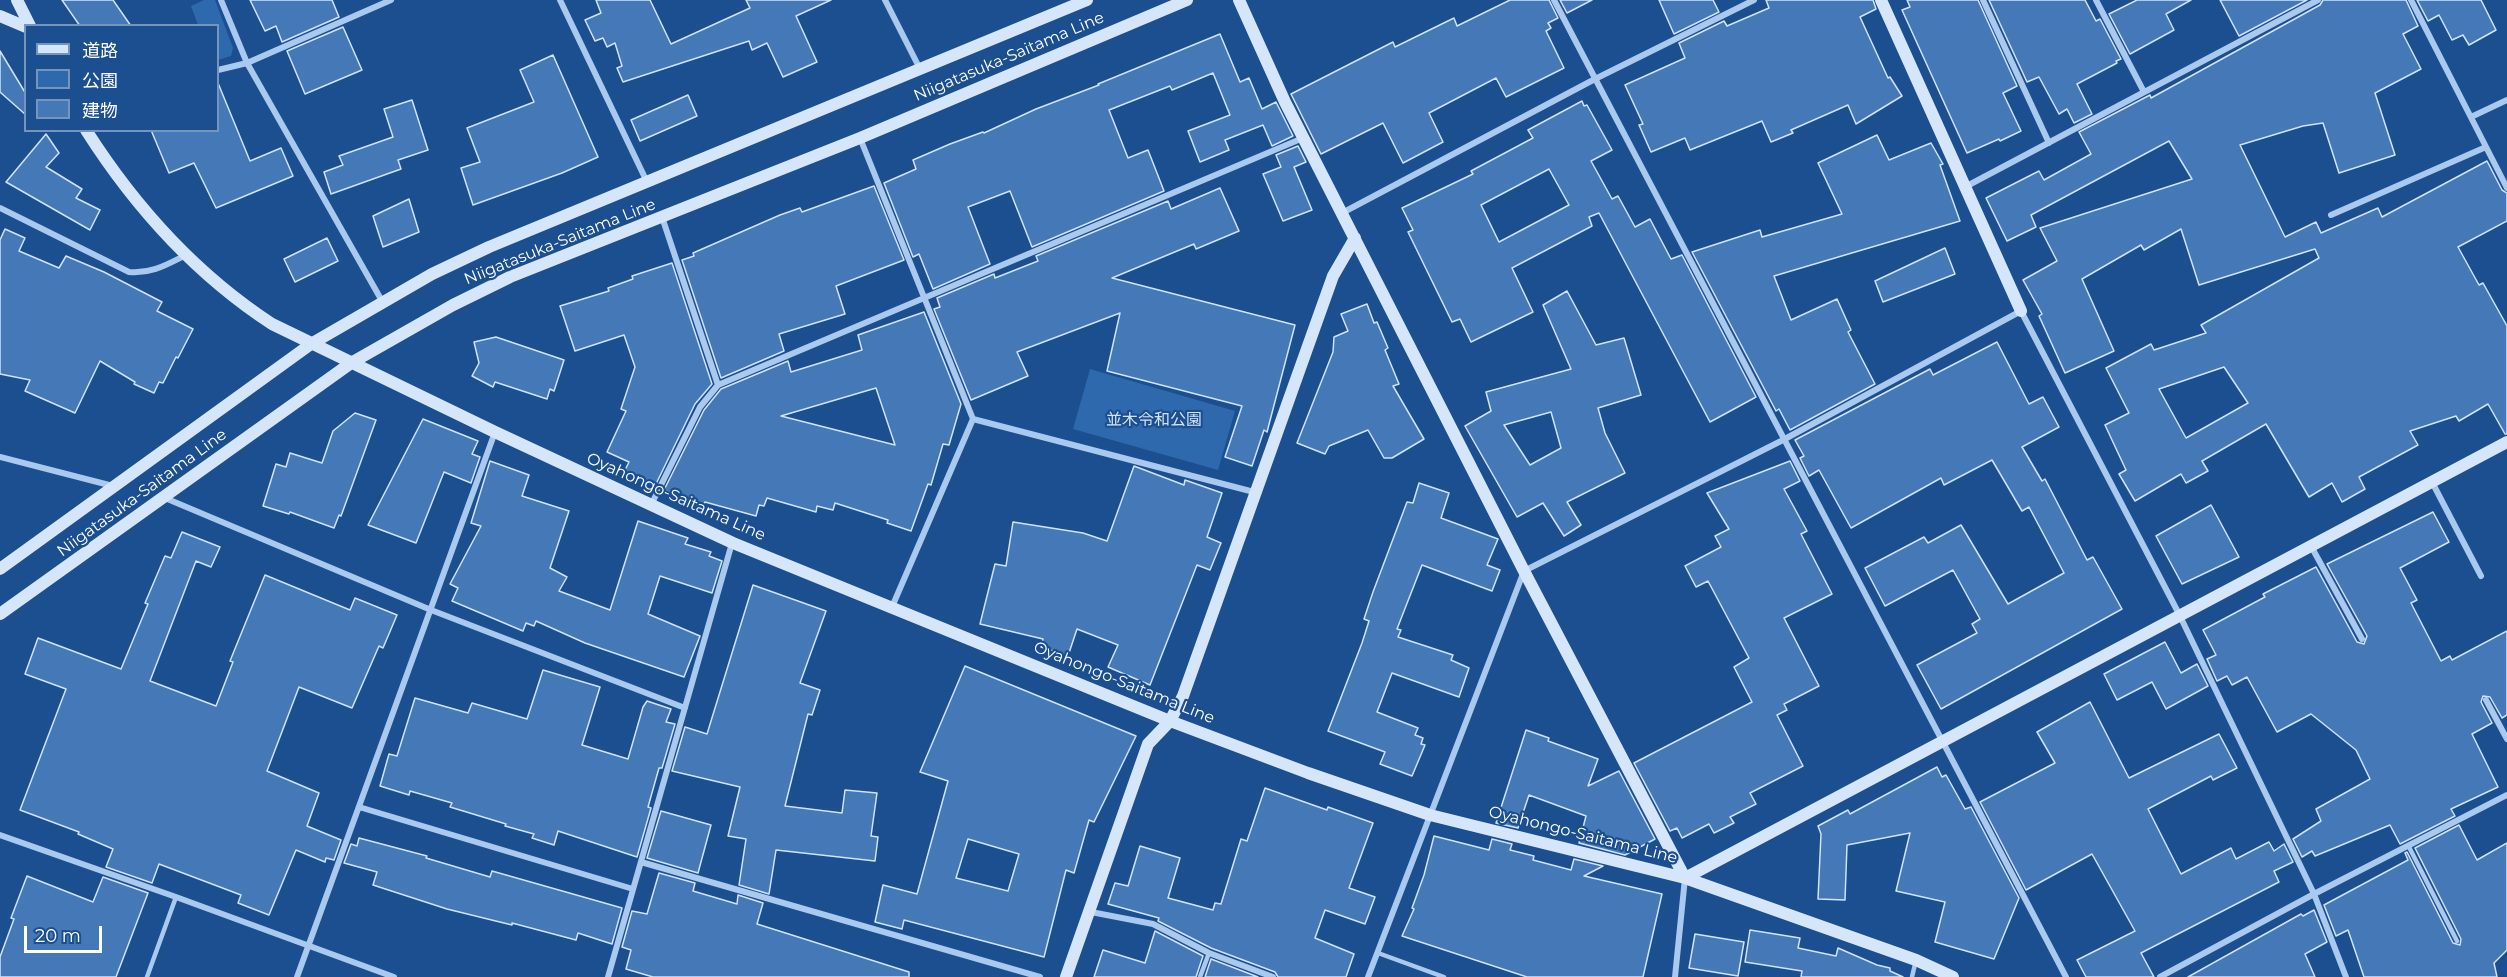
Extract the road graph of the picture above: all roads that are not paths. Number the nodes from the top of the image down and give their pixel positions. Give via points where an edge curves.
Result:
1 (18, 0) edge
2 (221, 0) edge
3 (391, 0) edge
4 (560, 0) edge
5 (885, 0) edge
6 (1087, 0) edge
7 (1187, 0) edge
8 (1239, 0) edge
9 (1554, 0) edge
10 (1754, 0) edge
11 (1881, 0) edge
12 (1983, 0) edge
13 (2096, 0) edge
14 (2318, 0) edge
15 (2411, 0) edge
16 (0, 16) edge
17 (29, 24) edge
18 (24, 26) edge
19 (247, 63) junction
20 (219, 70) edge
21 (920, 70) junction
22 (1595, 79) junction
23 (2144, 92) junction
24 (2507, 100) edge
25 (2471, 117) junction
26 (87, 132) edge
27 (1304, 137) junction
28 (860, 138) junction
29 (2049, 143) junction
30 (2486, 147) junction
31 (647, 183) junction
32 (1964, 187) junction
33 (2507, 188) edge
34 (0, 208) edge
35 (1342, 213) junction
36 (2331, 215) dead end
37 (662, 218) junction
38 (1355, 238) junction
39 (186, 255) junction
40 (925, 297) junction
41 (382, 301) junction
42 (2021, 311) junction
43 (311, 344) junction
44 (351, 363) junction
45 (718, 385) junction
46 (973, 419) junction
47 (495, 432) junction
48 (1783, 440) junction
49 (2507, 442) edge
50 (0, 457) edge
51 (2431, 482) junction
52 (115, 487) junction
53 (1254, 492) junction
54 (164, 497) junction
55 (651, 505) junction
56 (733, 543) junction
57 (2311, 545) junction
58 (0, 569) edge
59 (1524, 571) junction
60 (2481, 576) dead end
61 (892, 608) junction
62 (431, 610) junction
63 (2179, 614) junction
64 (0, 615) edge
65 (2362, 639) dead end
66 (2486, 700) dead end
67 (685, 708) junction
68 (1170, 721) junction
69 (1943, 739) junction
70 (2507, 739) edge
71 (2507, 795) edge
72 (359, 807) junction
73 (1430, 815) junction
74 (0, 835) edge
75 (2409, 847) junction
76 (641, 862) junction
77 (1685, 878) junction
78 (633, 889) junction
79 (2314, 894) junction
80 (176, 897) junction
81 (1090, 912) junction
82 (2457, 941) dead end
83 (309, 946) junction
84 (1209, 953) junction
85 (1378, 953) junction
86 (1916, 960) junction
87 (147, 977) edge
88 (297, 977) edge
89 (394, 977) edge
90 (608, 977) edge
91 (1040, 977) edge
92 (1066, 977) edge
93 (1200, 977) edge
94 (1273, 977) edge
95 (1368, 977) edge
96 (1444, 977) edge
97 (1674, 977) edge
98 (1912, 977) edge
99 (1953, 977) edge
100 (2066, 977) edge
101 (2160, 977) edge
102 (2346, 977) edge

1 - 17 main road
2 - 19 street
3 - 19 street
4 - 31 street
5 - 21 street
6 - 21 main road, Niigatasuka-Saitama Line
7 - 28 main road, Niigatasuka-Saitama Line
8 - 27 main road
9 - 22 street
10 - 22 street
11 - 32 main road
12 - 29 street
13 - 23 street
14 - 23 street
15 - 25 street
16 - 18 main road
19 - 20 street
19 - 41 street
21 - 31 main road, Niigatasuka-Saitama Line
22 - 35 street
22 - 48 street
23 - 29 street
24 - 25 street
25 - 30 street
26 - 39 main road, Oyahongo-Saitama Line via 143,208
27 - 35 main road
27 - 40 street
28 - 37 main road, Niigatasuka-Saitama Line
28 - 40 street
29 - 32 street
30 - 33 street
30 - 36 street
31 - 41 main road, Niigatasuka-Saitama Line via 489,247
32 - 42 main road
34 - 39 street via 129,272 159,269
35 - 38 main road
37 - 44 main road, Niigatasuka-Saitama Line via 510,277
37 - 45 street
38 - 53 main road via 1333,276
38 - 59 main road
39 - 43 main road, Oyahongo-Saitama Line via 242,304
40 - 45 street
40 - 46 street
41 - 43 main road, Niigatasuka-Saitama Line
42 - 48 street
42 - 63 street
43 - 44 main road, Oyahongo-Saitama Line
43 - 52 main road, Niigatasuka-Saitama Line
44 - 47 main road, Oyahongo-Saitama Line
44 - 54 main road, Niigatasuka-Saitama Line
45 - 55 street via 700,407
46 - 53 street
46 - 61 street
47 - 55 main road, Oyahongo-Saitama Line
47 - 62 street
48 - 59 street
48 - 69 street
49 - 51 main road
50 - 52 street
51 - 57 main road
51 - 60 street
52 - 58 main road, Niigatasuka-Saitama Line
53 - 68 main road via 1183,696
54 - 62 street
54 - 64 main road, Niigatasuka-Saitama Line
55 - 56 main road, Oyahongo-Saitama Line
56 - 61 main road, Oyahongo-Saitama Line
56 - 67 street
57 - 63 main road
57 - 65 street
59 - 73 street
59 - 77 main road
61 - 68 main road, Oyahongo-Saitama Line
62 - 67 street
62 - 72 street
63 - 69 main road
63 - 79 street
66 - 70 street
67 - 76 street
68 - 73 main road, Oyahongo-Saitama Line
68 - 81 main road via 1148,744
69 - 77 main road
69 - 100 street
71 - 75 street
72 - 78 street
72 - 83 street
73 - 77 main road, Oyahongo-Saitama Line
73 - 85 street
74 - 80 street
75 - 79 street
75 - 82 lane
76 - 78 street
76 - 91 street
77 - 86 main road, Oyahongo-Saitama Line
77 - 97 street
78 - 90 street
79 - 101 street
79 - 102 street
80 - 83 street
80 - 87 lane
81 - 84 street via 1153,924
81 - 92 main road
83 - 88 street
83 - 89 street
84 - 93 lane
84 - 94 street
85 - 95 street
85 - 96 lane
86 - 98 lane
86 - 99 main road, Oyahongo-Saitama Line

